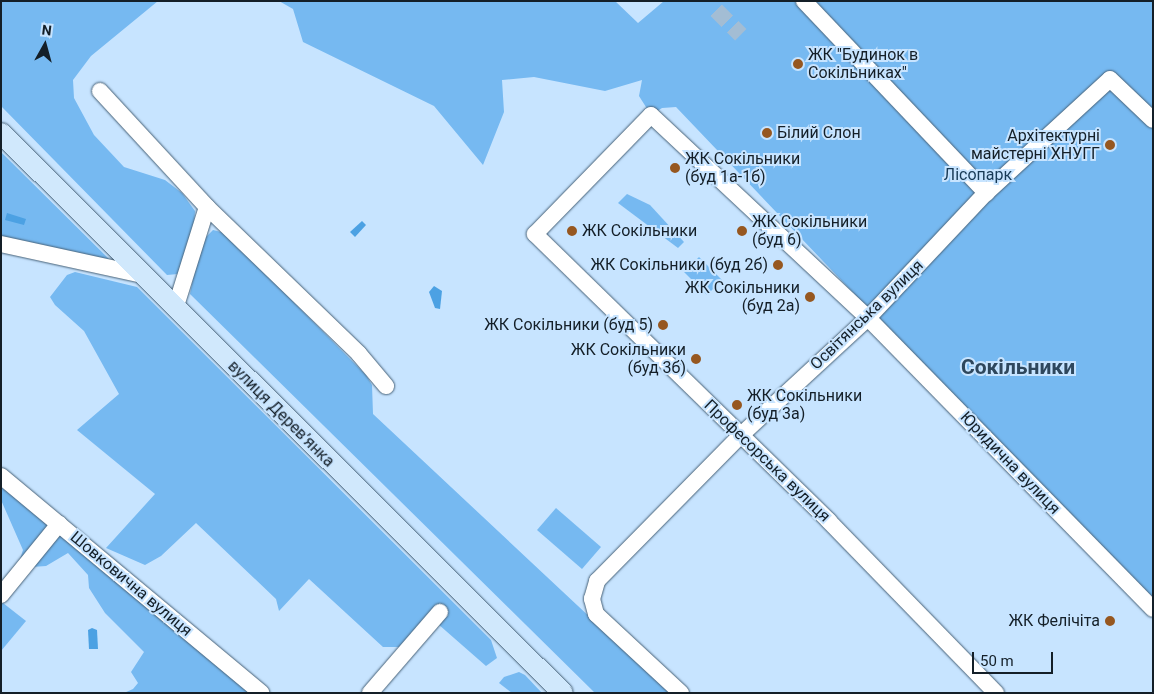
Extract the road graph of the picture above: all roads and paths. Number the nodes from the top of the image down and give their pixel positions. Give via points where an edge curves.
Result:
1 (804, 1) edge
2 (100, 91) dead end
3 (1153, 120) edge
4 (1, 133) edge
5 (986, 193) junction
6 (207, 207) junction
7 (535, 234) joint
8 (1, 244) edge
9 (142, 275) junction
10 (175, 309) junction
11 (868, 318) junction
12 (386, 386) dead end
13 (740, 436) junction
14 (1, 476) edge
15 (59, 524) junction
16 (1, 595) edge
17 (1153, 609) edge
18 (440, 612) dead end
19 (261, 693) edge
20 (370, 693) edge
21 (563, 693) edge
22 (681, 693) edge
23 (996, 693) edge

1 - 5 street
2 - 6 street
3 - 5 street, Освітянська вулиця via 1110,79
4 - 9 main road, вулиця Дерев’янка
5 - 11 street, Освітянська вулиця
6 - 10 street
6 - 12 street via 359,354
7 - 11 street, Юридична вулиця via 651,115
7 - 13 street, Професорська вулиця
8 - 9 street
9 - 10 main road, вулиця Дерев’янка
10 - 21 main road, вулиця Дерев’янка
11 - 13 street, Освітянська вулиця
11 - 17 street, Юридична вулиця
13 - 22 street, Освітянська вулиця via 597,581 592,599 601,620
13 - 23 street, Професорська вулиця via 829,521
14 - 15 street, Шовковична вулиця
15 - 16 street
15 - 19 street, Шовковична вулиця
18 - 20 street

